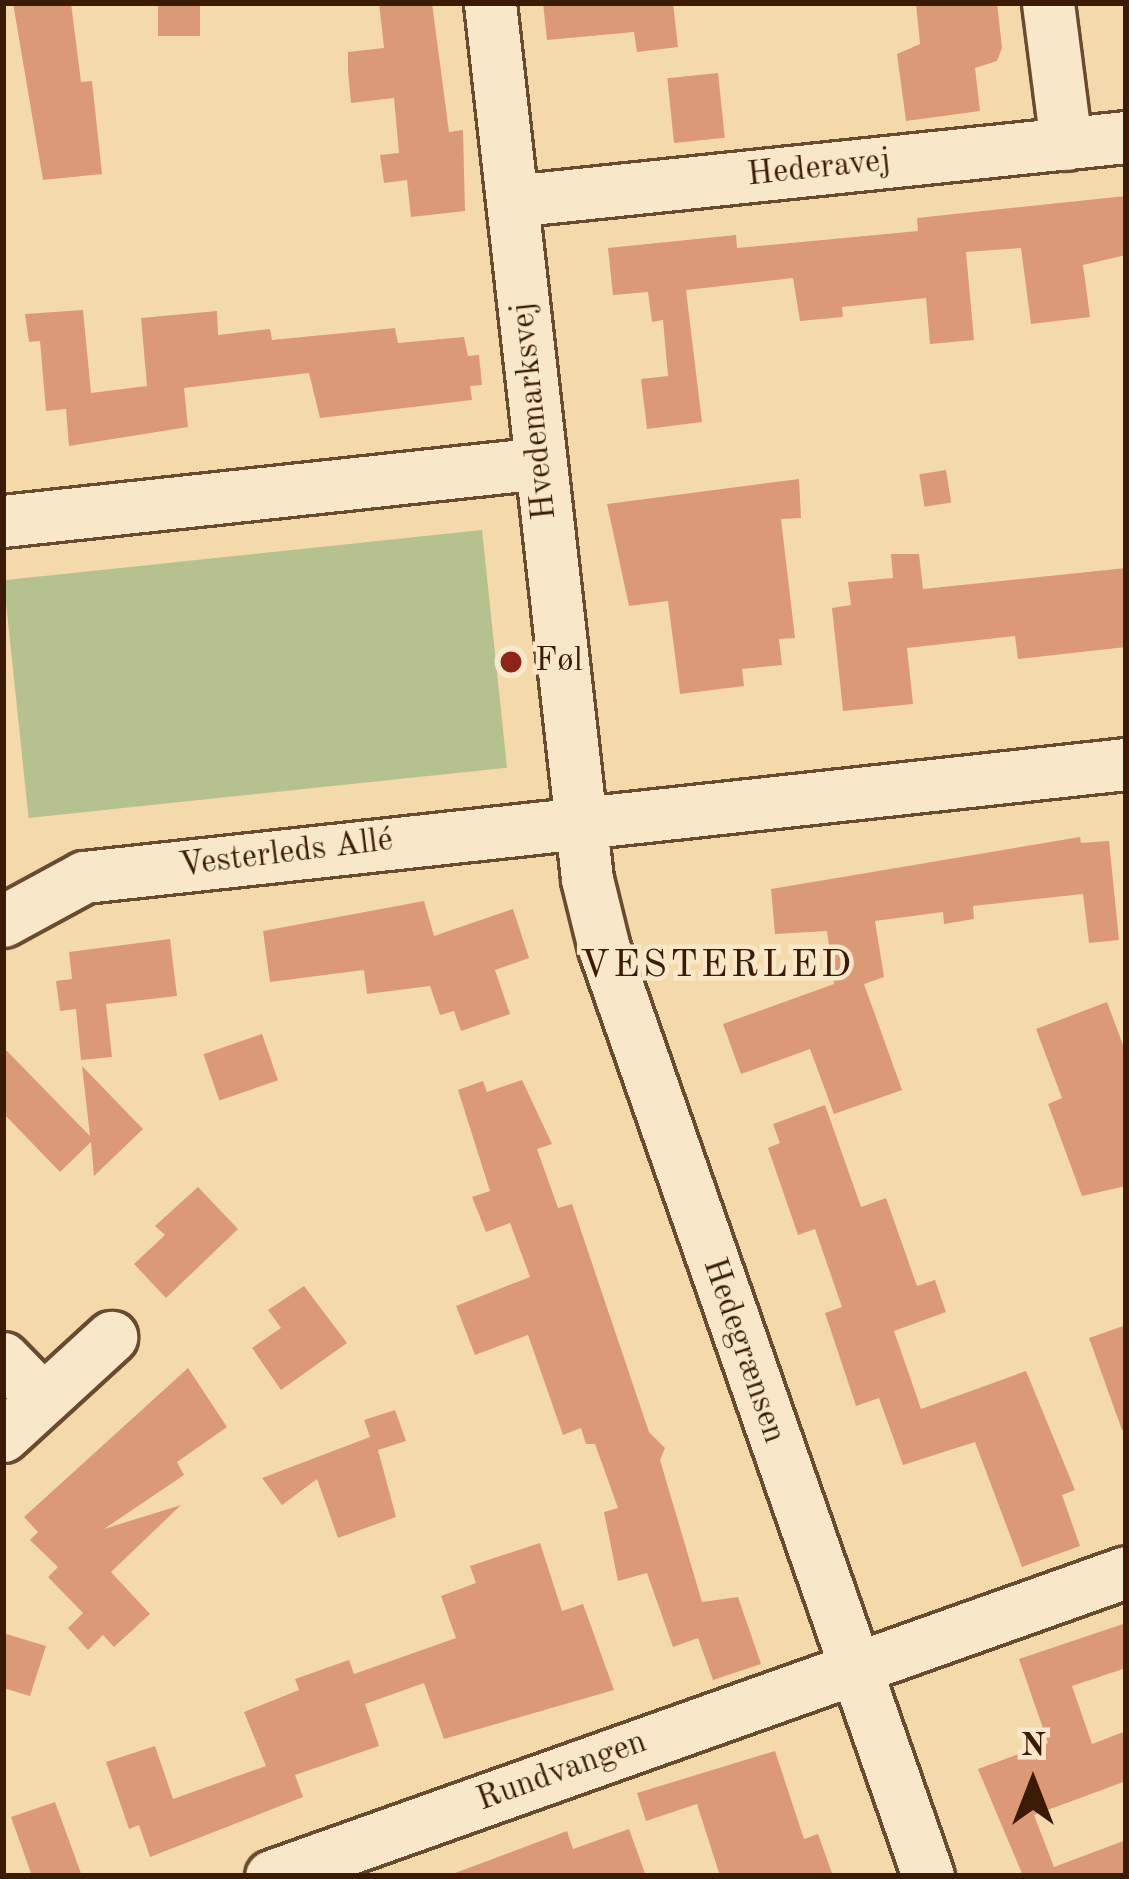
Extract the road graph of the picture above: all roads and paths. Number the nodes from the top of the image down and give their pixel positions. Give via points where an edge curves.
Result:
1 (490, 3) edge
2 (1048, 3) edge
3 (1126, 137) edge
4 (1066, 143) junction
5 (512, 201) junction
6 (541, 463) junction
7 (3, 521) edge
8 (1126, 764) edge
9 (580, 819) junction
10 (3, 921) edge
11 (111, 1337) dead end
12 (3, 1358) edge
13 (43, 1399) junction
14 (3, 1436) edge
15 (1126, 1572) edge
16 (853, 1667) junction
17 (300, 1871) edge
18 (928, 1876) edge

1 - 5 street, Hvedemarksvej
2 - 4 street
3 - 4 street, Hederavej
4 - 5 street, Hederavej
5 - 6 street, Hvedemarksvej
6 - 7 street
6 - 9 street, Hvedemarksvej
8 - 9 street, Vesterleds Allé
9 - 10 street, Vesterleds Allé via 84,878
9 - 16 street, Hedegrænsen via 604,948
11 - 13 street
12 - 13 street
13 - 14 street
15 - 16 street, Rundvangen
16 - 17 street, Rundvangen
16 - 18 street, Hedegrænsen

